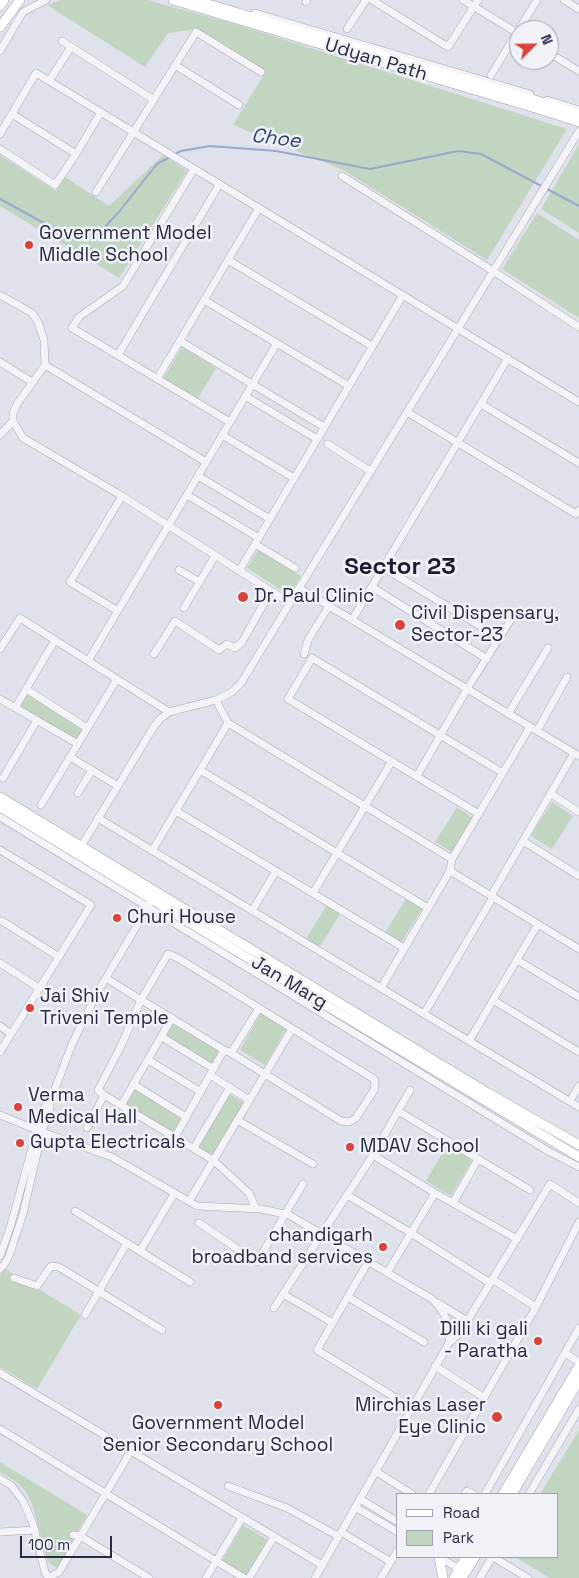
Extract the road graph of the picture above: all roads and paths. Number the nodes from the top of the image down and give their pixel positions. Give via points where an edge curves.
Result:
1 (4, 0) edge
2 (20, 0) edge
3 (46, 0) edge
4 (173, 0) edge
5 (194, 0) edge
6 (206, 0) edge
7 (366, 0) edge
8 (372, 0) edge
9 (463, 0) edge
10 (478, 0) edge
11 (537, 0) edge
12 (564, 0) edge
13 (0, 6) edge
14 (474, 7) junction
15 (579, 9) edge
16 (526, 20) edge
17 (0, 26) edge
18 (509, 28) edge
19 (347, 30) dead end
20 (62, 41) dead end
21 (71, 47) junction
22 (509, 48) edge
23 (0, 51) edge
24 (559, 59) edge
25 (175, 66) junction
26 (579, 71) edge
27 (261, 72) dead end
28 (491, 75) dead end
29 (49, 81) junction
30 (154, 100) junction
31 (239, 105) dead end
32 (579, 110) edge
33 (101, 112) junction
34 (12, 114) junction
35 (579, 115) edge
36 (579, 122) edge
37 (579, 131) edge
38 (134, 132) junction
39 (0, 134) edge
40 (0, 149) edge
41 (76, 154) junction
42 (194, 169) junction
43 (342, 176) dead end
44 (219, 185) junction
45 (96, 192) dead end
46 (259, 208) junction
47 (228, 260) junction
48 (494, 270) junction
49 (0, 295) edge
50 (403, 295) junction
51 (204, 300) junction
52 (579, 327) edge
53 (458, 328) junction
54 (180, 341) junction
55 (277, 343) junction
56 (372, 346) junction
57 (118, 355) junction
58 (508, 358) junction
59 (0, 362) edge
60 (45, 366) junction
61 (157, 379) junction
62 (32, 382) junction
63 (252, 384) junction
64 (349, 386) junction
65 (245, 396) junction
66 (579, 402) edge
67 (481, 404) junction
68 (407, 412) junction
69 (13, 422) junction
70 (230, 422) junction
71 (324, 427) junction
72 (0, 435) edge
73 (222, 435) junction
74 (317, 439) junction
75 (458, 443) junction
76 (328, 444) dead end
77 (206, 462) junction
78 (579, 463) edge
79 (370, 471) junction
80 (198, 476) junction
81 (294, 478) junction
82 (187, 495) junction
83 (122, 496) junction
84 (579, 510) edge
85 (270, 519) junction
86 (168, 526) junction
87 (257, 540) junction
88 (215, 556) junction
89 (295, 568) dead end
90 (384, 568) junction
91 (179, 570) dead end
92 (239, 571) junction
93 (200, 582) junction
94 (372, 587) junction
95 (298, 588) junction
96 (271, 591) junction
97 (290, 603) junction
98 (329, 606) junction
99 (184, 608) dead end
100 (118, 611) junction
101 (352, 620) junction
102 (510, 621) dead end
103 (500, 638) junction
104 (55, 640) junction
105 (548, 648) dead end
106 (0, 649) edge
107 (154, 654) dead end
108 (304, 654) dead end
109 (487, 658) junction
110 (88, 661) junction
111 (567, 677) dead end
112 (117, 679) junction
113 (26, 689) junction
114 (467, 689) junction
115 (0, 699) edge
116 (216, 700) junction
117 (15, 708) junction
118 (169, 712) junction
119 (508, 714) junction
120 (37, 720) junction
121 (228, 724) junction
122 (88, 728) junction
123 (533, 729) junction
124 (441, 736) junction
125 (78, 744) junction
126 (577, 755) edge
127 (70, 757) junction
128 (392, 761) junction
129 (92, 770) junction
130 (200, 770) junction
131 (503, 773) junction
132 (417, 776) junction
133 (3, 778) dead end
134 (118, 786) junction
135 (78, 793) dead end
136 (551, 794) junction
137 (0, 797) edge
138 (41, 805) dead end
139 (0, 807) edge
140 (364, 807) junction
141 (176, 811) junction
142 (579, 812) edge
143 (479, 814) junction
144 (0, 817) edge
145 (98, 818) junction
146 (523, 841) junction
147 (0, 850) edge
148 (79, 850) junction
149 (152, 851) junction
150 (337, 853) junction
151 (452, 859) junction
152 (276, 871) junction
153 (450, 871) junction
154 (579, 876) edge
155 (313, 893) junction
156 (492, 896) junction
157 (152, 900) junction
158 (428, 908) junction
159 (252, 911) junction
160 (2, 921) dead end
161 (538, 924) junction
162 (404, 948) junction
163 (579, 949) edge
164 (59, 957) junction
165 (517, 960) junction
166 (0, 963) edge
167 (106, 978) junction
168 (40, 988) junction
169 (381, 988) junction
170 (579, 998) edge
171 (141, 1000) junction
172 (493, 1000) junction
173 (259, 1008) junction
174 (424, 1014) junction
175 (172, 1018) junction
176 (0, 1026) edge
177 (292, 1029) junction
178 (12, 1034) junction
179 (162, 1037) junction
180 (469, 1041) junction
181 (228, 1051) junction
182 (0, 1052) edge
183 (579, 1052) edge
184 (148, 1060) junction
185 (212, 1072) junction
186 (264, 1073) junction
187 (133, 1084) junction
188 (579, 1086) edge
189 (230, 1088) junction
190 (410, 1090) dead end
191 (200, 1092) junction
192 (104, 1095) junction
193 (249, 1100) junction
194 (570, 1102) junction
195 (122, 1104) junction
196 (579, 1107) edge
197 (398, 1111) junction
198 (0, 1115) edge
199 (186, 1117) junction
200 (237, 1120) junction
201 (87, 1128) dead end
202 (40, 1131) junction
203 (175, 1137) junction
204 (579, 1145) edge
205 (194, 1148) junction
206 (373, 1154) junction
207 (579, 1157) edge
208 (478, 1159) junction
209 (213, 1160) junction
210 (313, 1164) dead end
211 (579, 1167) edge
212 (303, 1184) dead end
213 (530, 1190) dead end
214 (435, 1193) junction
215 (174, 1194) junction
216 (347, 1195) junction
217 (189, 1201) junction
218 (453, 1203) junction
219 (579, 1203) edge
220 (256, 1209) junction
221 (75, 1211) dead end
222 (286, 1214) junction
223 (579, 1222) edge
224 (199, 1223) dead end
225 (411, 1233) junction
226 (322, 1234) junction
227 (517, 1238) junction
228 (127, 1243) junction
229 (140, 1251) junction
230 (0, 1256) edge
231 (368, 1262) junction
232 (0, 1269) edge
233 (387, 1273) junction
234 (14, 1278) dead end
235 (491, 1281) junction
236 (190, 1282) dead end
237 (99, 1291) junction
238 (283, 1294) junction
239 (348, 1297) junction
240 (432, 1299) junction
241 (536, 1306) junction
242 (274, 1308) dead end
243 (85, 1315) dead end
244 (467, 1320) junction
245 (332, 1324) junction
246 (579, 1328) edge
247 (162, 1330) dead end
248 (424, 1342) dead end
249 (449, 1343) junction
250 (565, 1353) junction
251 (579, 1362) edge
252 (436, 1366) junction
253 (579, 1366) edge
254 (0, 1373) edge
255 (579, 1380) edge
256 (483, 1397) junction
257 (396, 1398) dead end
258 (579, 1409) edge
259 (0, 1430) edge
260 (131, 1452) junction
261 (375, 1472) junction
262 (0, 1479) edge
263 (228, 1486) dead end
264 (410, 1493) edge
265 (430, 1493) edge
266 (487, 1493) edge
267 (504, 1493) edge
268 (513, 1493) edge
269 (530, 1493) edge
270 (105, 1494) junction
271 (360, 1499) junction
272 (355, 1507) junction
273 (242, 1518) junction
274 (396, 1521) edge
275 (35, 1530) junction
276 (396, 1531) edge
277 (0, 1532) edge
278 (340, 1534) junction
279 (77, 1536) junction
280 (274, 1537) junction
281 (396, 1553) edge
282 (439, 1558) edge
283 (442, 1558) edge
284 (473, 1558) edge
285 (491, 1558) edge
286 (494, 1558) edge
287 (216, 1561) junction
288 (390, 1562) junction
289 (462, 1564) edge
290 (322, 1565) junction
291 (48, 1578) edge
292 (149, 1578) edge
293 (206, 1578) edge
294 (244, 1578) edge
295 (249, 1578) edge
296 (315, 1578) edge
297 (381, 1578) edge
298 (444, 1578) edge
299 (454, 1578) edge
300 (480, 1578) edge
301 (528, 1578) edge

1 - 13 main road
2 - 17 main road
3 - 23 street via 23,12
4 - 36 main road, Udyan Path
5 - 35 main road, Udyan Path via 546,102
6 - 32 street
7 - 19 street
8 - 14 street via 448,48
9 - 14 street
10 - 14 street
11 - 16 street
12 - 15 street
14 - 18 street
20 - 21 street
21 - 29 street
21 - 30 street
22 - 28 street
24 - 26 street
25 - 27 street via 196,32
25 - 30 street
25 - 31 street
29 - 33 street
29 - 34 street via 36,73
30 - 38 street
33 - 38 street
33 - 41 street
34 - 39 street
34 - 41 street
37 - 48 street
38 - 42 street
38 - 45 street
40 - 41 street via 55,184
42 - 44 street
42 - 57 street via 122,286 79,317 72,328
43 - 48 street
44 - 46 street
44 - 57 street
46 - 47 street
46 - 50 street
47 - 51 street
47 - 56 street
48 - 52 street
48 - 53 street
49 - 60 street via 32,313 38,322 44,340
50 - 53 street
50 - 56 street
51 - 54 street
51 - 55 street
53 - 58 street
53 - 68 street
54 - 61 street
54 - 63 street
55 - 63 street
55 - 64 street
56 - 64 street
57 - 61 street
58 - 66 street
58 - 67 street
59 - 62 street
60 - 62 street
60 - 77 street
61 - 70 street
62 - 69 street via 16,404
63 - 65 street
63 - 71 street
64 - 71 street
65 - 70 street
65 - 74 street
67 - 75 street
67 - 78 street
68 - 75 street
68 - 79 street
69 - 72 street
69 - 83 street via 23,438
70 - 73 street
71 - 74 street
73 - 77 street
73 - 81 street
74 - 81 street
75 - 84 street via 576,514
75 - 90 street
76 - 79 street
77 - 80 street
79 - 95 street
80 - 82 street
80 - 85 street
81 - 85 street
82 - 86 street
82 - 87 street
83 - 86 street
83 - 100 street via 70,582
85 - 87 street
86 - 88 street
86 - 100 street
87 - 89 street
87 - 92 street
88 - 92 street
88 - 93 street
90 - 94 street
90 - 103 street
91 - 93 street
92 - 96 street
93 - 99 street
94 - 101 street
94 - 109 street
95 - 97 street
95 - 98 street
96 - 97 street
96 - 107 street via 242,642 235,648 226,644 219,650 175,621
97 - 116 street via 241,683
98 - 101 street
98 - 108 street via 308,640
100 - 110 street
101 - 114 street
102 - 103 street
103 - 109 street
104 - 106 street via 20,618
104 - 110 street
104 - 113 street
105 - 119 street
109 - 114 street
110 - 112 street
111 - 123 street
112 - 118 street
112 - 122 street
113 - 117 street
113 - 122 street
114 - 119 street
114 - 124 street
115 - 117 street
116 - 118 street
116 - 121 street
117 - 120 street
118 - 134 street via 153,728
119 - 123 street
120 - 125 street
120 - 133 street
121 - 130 street
121 - 140 street
122 - 125 street
123 - 126 street
123 - 131 street
124 - 128 street via 312,658 288,699
124 - 131 street
124 - 132 street
125 - 127 street
126 - 136 street
127 - 129 street
127 - 138 street
128 - 132 street
128 - 140 street
129 - 134 street
129 - 135 street
130 - 141 street
130 - 150 street
131 - 143 street
132 - 143 street
134 - 145 street
136 - 142 street
136 - 146 street
137 - 148 main road, Jan Marg
139 - 148 main road, Jan Marg
140 - 150 street
140 - 151 street
141 - 149 street
141 - 152 street
143 - 151 street
144 - 157 street
145 - 148 street
145 - 149 street
146 - 154 street
146 - 156 street
147 - 164 street via 91,905
148 - 157 main road, Jan Marg
149 - 159 street
150 - 155 street
150 - 158 street
151 - 153 street
152 - 155 street
152 - 159 street
153 - 156 street
153 - 158 street
155 - 162 street
156 - 161 street
156 - 174 street
157 - 167 street
157 - 204 main road, Jan Marg
157 - 207 main road, Jan Marg
157 - 211 street via 548,1151
158 - 162 street
159 - 169 street
160 - 164 street
161 - 163 street
161 - 165 street
162 - 169 street
164 - 168 street
165 - 170 street
165 - 172 street
166 - 168 street
167 - 171 street
167 - 202 street via 72,1044 50,1102 46,1105
168 - 178 street
169 - 174 street
171 - 173 street via 168,954
171 - 175 street
171 - 192 street via 98,1090
172 - 180 street
172 - 183 street
173 - 177 street
173 - 181 street
174 - 180 street
175 - 179 street
175 - 181 street
176 - 178 street
177 - 186 street
177 - 186 street via 374,1079 374,1090 356,1118 349,1122 341,1121
178 - 182 street
179 - 184 street
179 - 185 street
180 - 194 street
181 - 185 street
181 - 186 street
184 - 187 street
184 - 191 street
185 - 189 street
185 - 191 street
186 - 193 street
187 - 195 street
187 - 199 street
188 - 194 street
189 - 193 street
189 - 205 street
190 - 197 street
191 - 199 street
192 - 195 street
192 - 201 street
193 - 200 street
194 - 196 street
195 - 203 street
197 - 206 street
197 - 208 street
198 - 202 street
199 - 203 street
200 - 209 street
200 - 210 street
202 - 215 street via 112,1157
202 - 230 street
202 - 232 street via 23,1214 9,1256
203 - 205 street
205 - 209 street
206 - 214 street
206 - 216 street
208 - 213 street
208 - 218 street
209 - 217 street
209 - 220 street via 249,1193
212 - 222 street
214 - 218 street
214 - 225 street
215 - 217 street
215 - 229 street
216 - 225 street
216 - 226 street
217 - 220 street via 197,1206
218 - 227 street
219 - 227 street via 550,1184
220 - 222 street
221 - 228 street
222 - 224 street via 257,1262
222 - 226 street
223 - 241 street
225 - 233 street
225 - 235 street
226 - 231 street
226 - 238 street
227 - 235 street
228 - 229 street
228 - 237 street
229 - 236 street
231 - 233 street
231 - 239 street
233 - 240 street
234 - 237 street via 37,1286 51,1266 60,1267
235 - 241 street
235 - 244 street
237 - 243 street
237 - 247 street
238 - 242 street
238 - 245 street
239 - 245 street
239 - 248 street
240 - 244 street
240 - 249 street via 446,1318 450,1330
241 - 256 street
244 - 249 street
245 - 257 street via 317,1350
246 - 250 street
249 - 252 street
250 - 251 street
250 - 266 street
252 - 256 street
252 - 261 street
253 - 267 main road
254 - 260 street
255 - 268 main road
256 - 265 street
258 - 269 street
259 - 270 street
260 - 270 street
260 - 273 street
261 - 264 street
261 - 271 street
262 - 275 street via 11,1486 23,1501
263 - 278 street via 287,1508
270 - 279 street
270 - 287 street
271 - 272 street
271 - 274 street
272 - 276 street
272 - 278 street
273 - 280 street
273 - 287 street
275 - 277 street
275 - 291 street
278 - 288 street
278 - 290 street
279 - 291 street via 58,1572
279 - 292 street
280 - 290 street
280 - 295 street
281 - 288 street
282 - 298 main road
283 - 289 street
284 - 289 main road
285 - 300 street
286 - 301 street
287 - 293 street
287 - 294 street
288 - 297 street
289 - 299 main road
290 - 296 street

